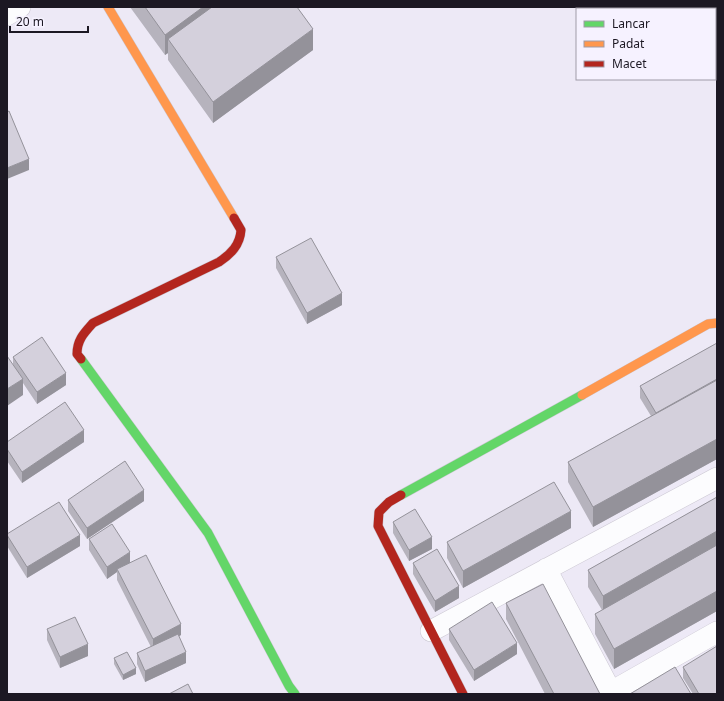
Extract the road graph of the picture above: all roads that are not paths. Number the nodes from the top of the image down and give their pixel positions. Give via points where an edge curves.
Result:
1 (20, 7) edge
2 (108, 7) edge
3 (7, 15) edge
4 (717, 323) edge
5 (717, 478) edge
6 (546, 569) junction
7 (431, 631) junction
8 (717, 632) edge
9 (611, 693) edge
10 (295, 694) edge
11 (463, 694) edge

1 - 3 street
2 - 10 street via 241,230 241,237 231,254 219,262 93,323 76,345 76,354 208,532
4 - 7 street via 708,324 680,339 389,502 379,512 378,526
5 - 6 street
6 - 7 street
6 - 9 street
7 - 11 street
8 - 9 street

